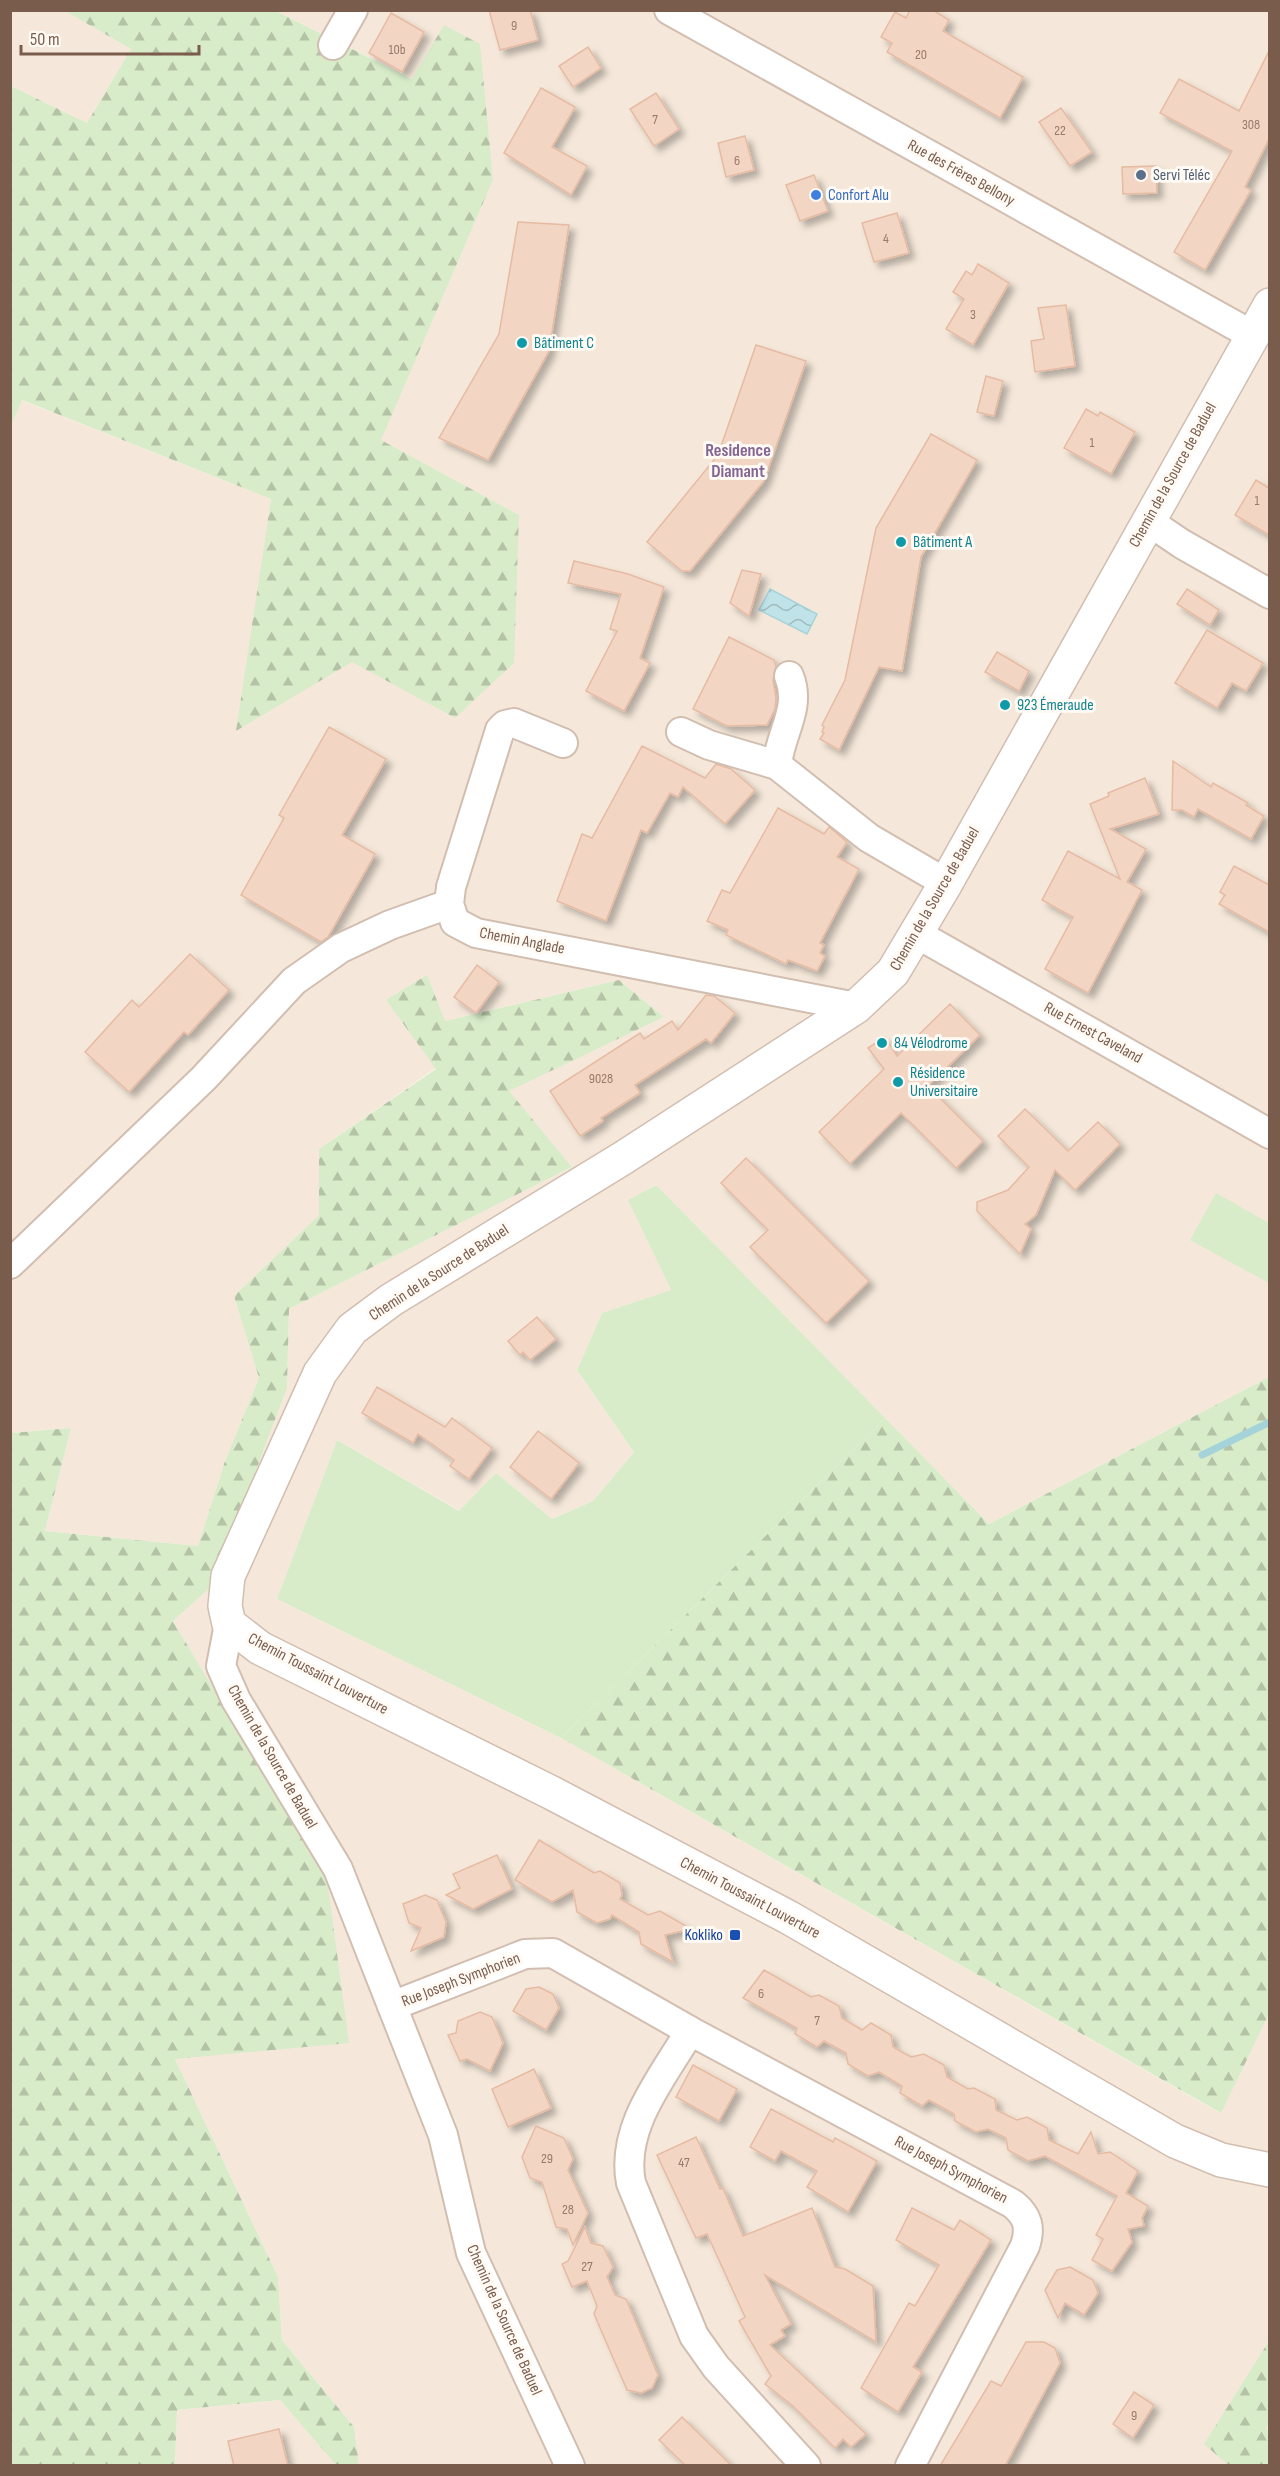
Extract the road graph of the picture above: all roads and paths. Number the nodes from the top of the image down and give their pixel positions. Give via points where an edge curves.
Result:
1 (353, 10) edge
2 (669, 10) edge
3 (333, 45) dead end
4 (1269, 305) edge
5 (1252, 335) junction
6 (1148, 520) junction
7 (1269, 594) edge
8 (789, 676) dead end
9 (681, 732) dead end
10 (563, 743) dead end
11 (777, 765) junction
12 (946, 883) junction
13 (449, 904) junction
14 (917, 934) junction
15 (856, 1007) junction
16 (1269, 1134) edge
17 (10, 1264) edge
18 (228, 1624) junction
19 (392, 2006) junction
20 (690, 2031) junction
21 (1269, 2170) edge
22 (570, 2466) edge
23 (806, 2466) edge
24 (910, 2466) edge

1 - 3 street
2 - 5 street, Rue des Frères Bellony
4 - 5 street, Chemin de la Source de Baduel
5 - 6 street, Chemin de la Source de Baduel
6 - 7 street
6 - 12 street, Chemin de la Source de Baduel
8 - 11 street via 795,700
9 - 11 street via 709,746
10 - 13 street via 514,723 500,730
11 - 12 street via 869,838
12 - 14 street, Chemin de la Source de Baduel
13 - 15 street, Chemin Anglade via 455,922 477,933
13 - 17 street via 341,948 294,981 204,1078
14 - 15 street, Chemin de la Source de Baduel via 893,972
14 - 16 street, Rue Ernest Caveland
15 - 18 street, Chemin de la Source de Baduel via 623,1158 391,1300 352,1329 320,1373 228,1576
18 - 19 street, Chemin de la Source de Baduel via 221,1666 236,1700 338,1869
18 - 21 street, Chemin Toussaint Louverture via 260,1648 552,1793 788,1917 1175,2141 1221,2160
19 - 20 street, Rue Joseph Symphorien via 525,1954 553,1953
19 - 22 street, Chemin de la Source de Baduel via 443,2135 471,2253
20 - 23 street via 635,2130 629,2148 631,2183 694,2336 716,2367
20 - 24 street, Rue Joseph Symphorien via 1003,2197 1024,2215 1029,2225 1025,2246

